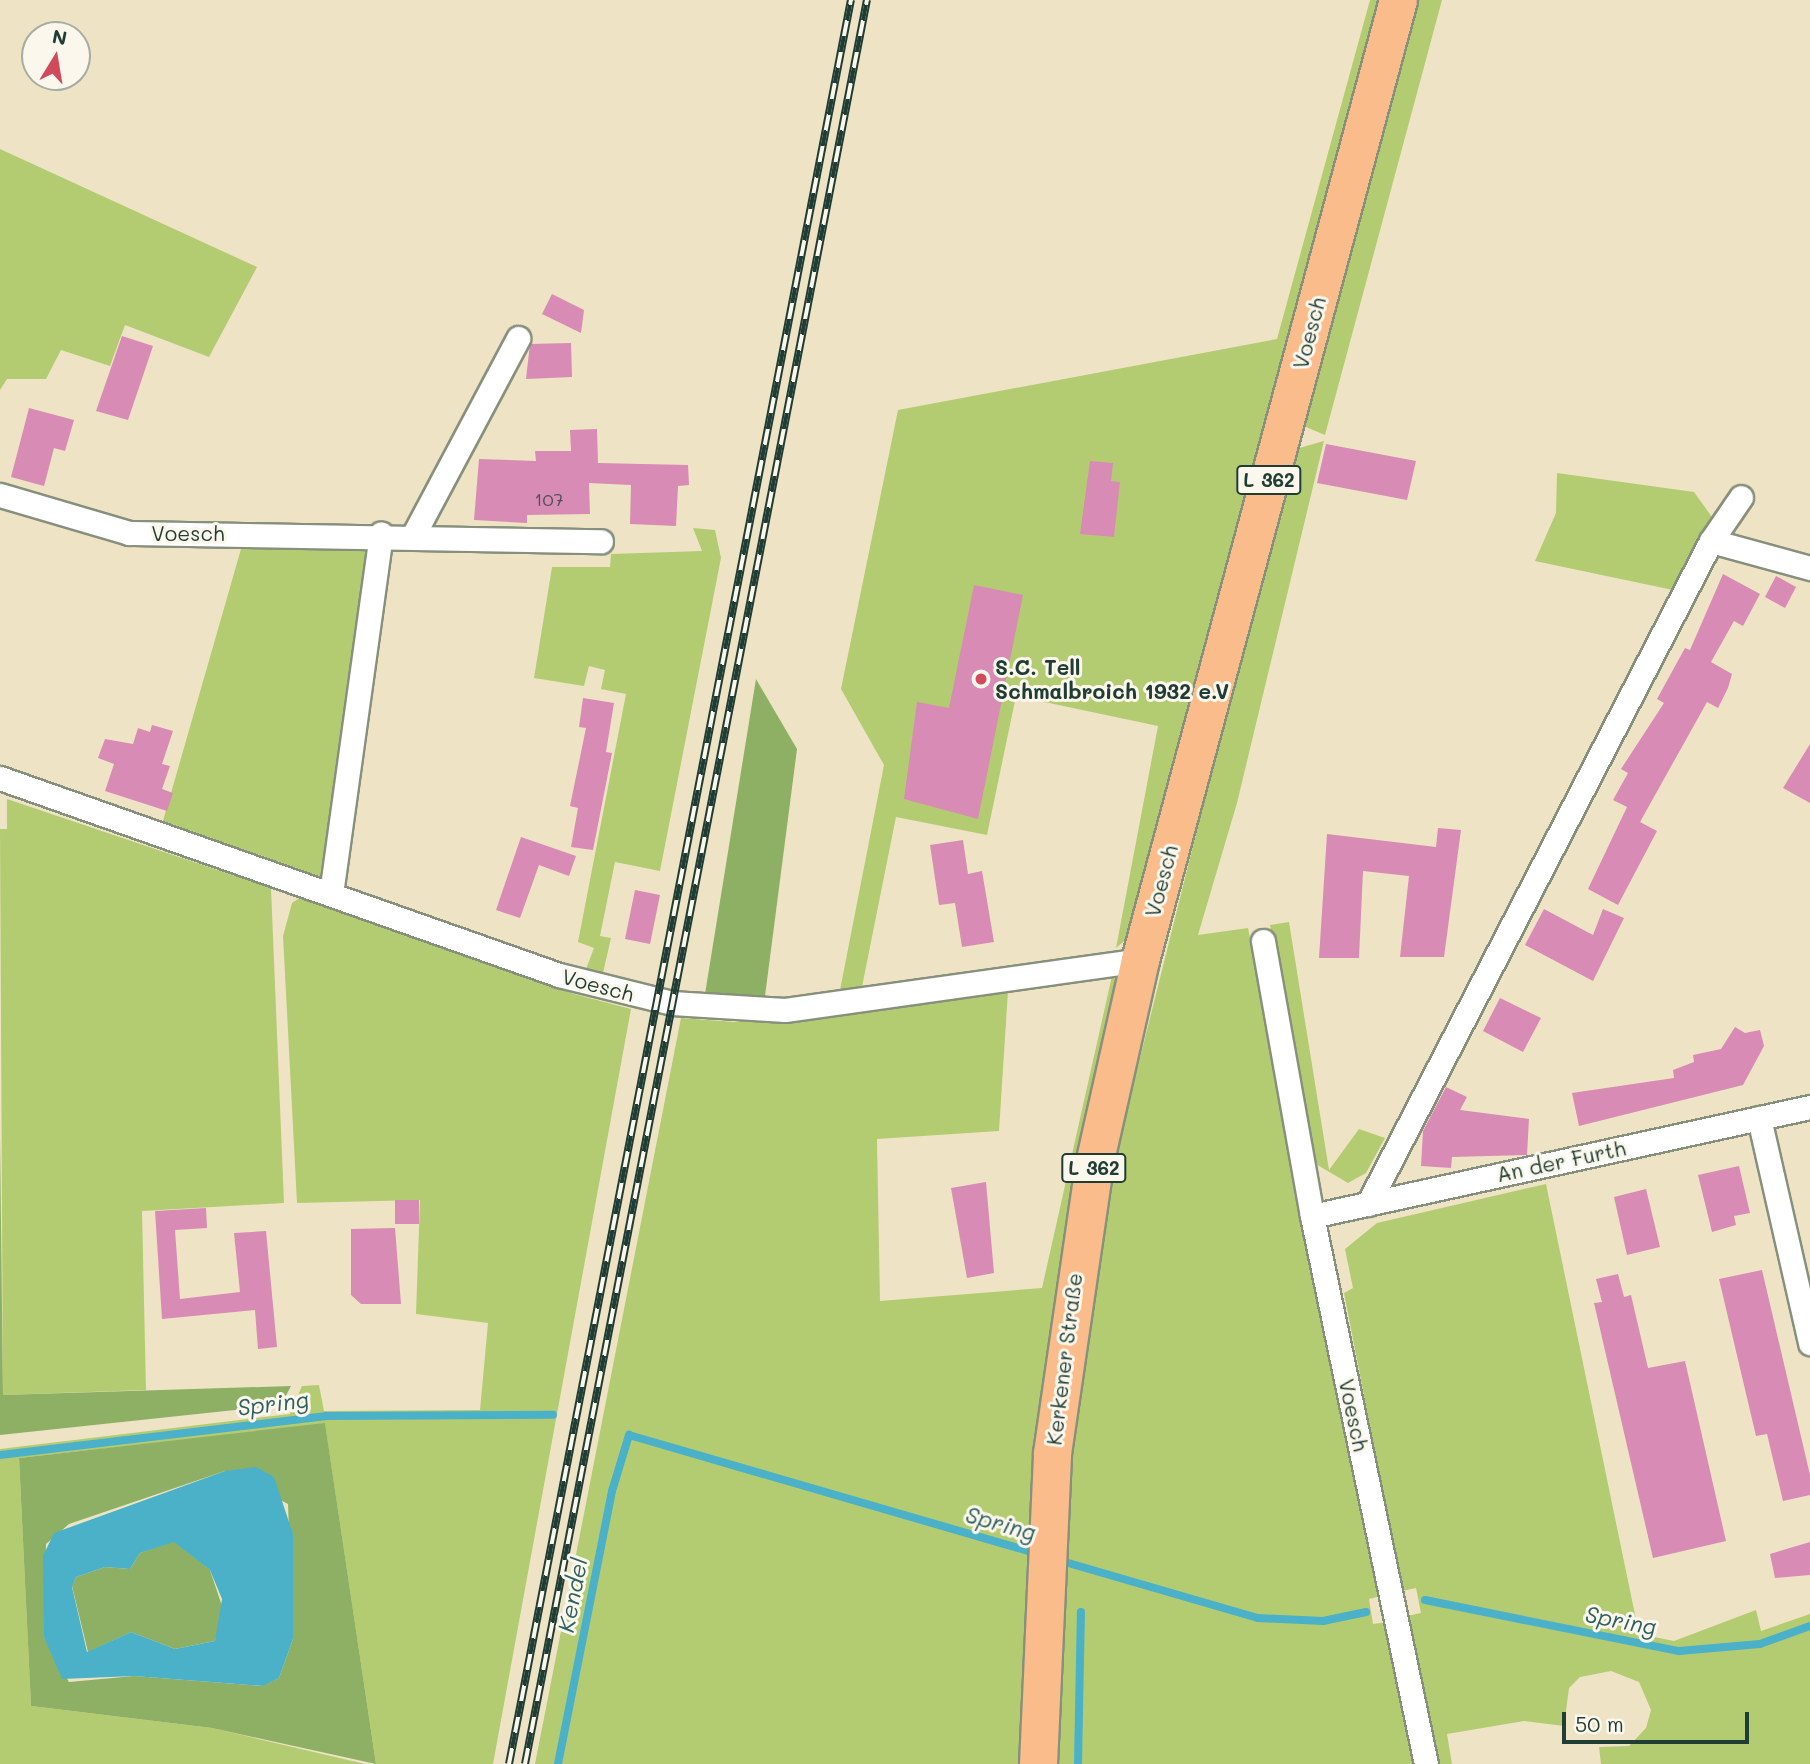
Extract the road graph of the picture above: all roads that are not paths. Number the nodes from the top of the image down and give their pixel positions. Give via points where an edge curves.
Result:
1 (1398, 0) edge
2 (518, 338) dead end
3 (0, 495) edge
4 (1741, 497) dead end
5 (381, 533) junction
6 (414, 534) junction
7 (601, 541) dead end
8 (1712, 541) junction
9 (1810, 568) edge
10 (0, 778) edge
11 (331, 894) junction
12 (1264, 941) dead end
13 (1140, 960) junction
14 (1810, 1107) edge
15 (1759, 1118) junction
16 (1368, 1204) junction
17 (1312, 1216) junction
18 (1810, 1343) edge
19 (1038, 1764) edge
20 (1426, 1764) edge

1 - 13 main road, Voesch / L 362
2 - 6 street
3 - 5 street, Voesch via 129,533
4 - 8 street
5 - 6 street, Voesch
5 - 11 street
6 - 7 street, Voesch
8 - 9 street
8 - 16 street
10 - 11 street, Voesch
11 - 13 street, Voesch via 559,975 656,1000 733,1010 842,1004
12 - 17 street, Voesch
13 - 19 main road, Kerkener Straße / L 362 via 1071,1297 1045,1536
14 - 15 street, An der Furth
15 - 16 street, An der Furth
15 - 18 street
16 - 17 street, An der Furth
17 - 20 street, Voesch

